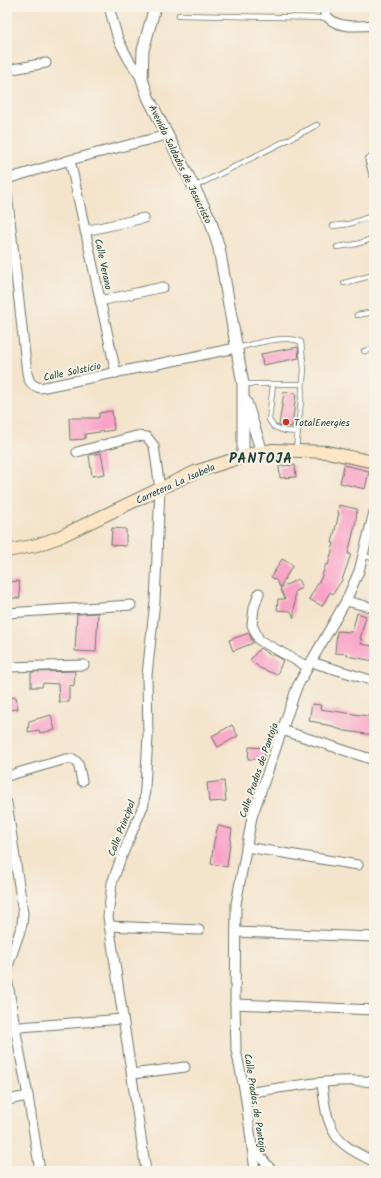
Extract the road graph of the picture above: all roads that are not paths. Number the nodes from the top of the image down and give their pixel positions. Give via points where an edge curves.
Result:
1 (109, 7) edge
2 (155, 7) edge
3 (323, 7) edge
4 (179, 15) dead end
5 (327, 18) junction
6 (374, 25) edge
7 (46, 63) dead end
8 (7, 70) edge
9 (142, 79) junction
10 (317, 125) dead end
11 (167, 135) junction
12 (70, 160) junction
13 (372, 162) edge
14 (374, 174) edge
15 (7, 179) edge
16 (194, 187) junction
17 (7, 193) edge
18 (374, 215) edge
19 (144, 218) dead end
20 (333, 226) dead end
21 (85, 230) junction
22 (374, 238) edge
23 (336, 247) dead end
24 (374, 275) edge
25 (344, 283) dead end
26 (163, 287) dead end
27 (100, 301) junction
28 (374, 312) edge
29 (356, 315) dead end
30 (236, 348) junction
31 (374, 349) edge
32 (364, 350) dead end
33 (116, 372) junction
34 (273, 384) junction
35 (302, 384) junction
36 (243, 388) junction
37 (298, 432) junction
38 (296, 450) junction
39 (77, 452) dead end
40 (262, 452) junction
41 (243, 456) junction
42 (374, 462) edge
43 (160, 489) junction
44 (374, 512) edge
45 (7, 551) edge
46 (363, 556) junction
47 (374, 559) edge
48 (259, 593) dead end
49 (346, 600) junction
50 (131, 605) dead end
51 (374, 608) edge
52 (7, 613) edge
53 (84, 664) dead end
54 (309, 664) junction
55 (7, 667) edge
56 (374, 681) edge
57 (282, 730) junction
58 (374, 760) edge
59 (7, 776) edge
60 (82, 781) dead end
61 (7, 803) edge
62 (246, 847) junction
63 (358, 865) dead end
64 (109, 926) junction
65 (199, 930) dead end
66 (236, 932) junction
67 (374, 937) edge
68 (16, 944) junction
69 (7, 947) edge
70 (235, 1004) junction
71 (374, 1010) edge
72 (123, 1019) junction
73 (11, 1027) edge
74 (185, 1067) dead end
75 (132, 1074) junction
76 (374, 1082) edge
77 (322, 1083) junction
78 (245, 1093) junction
79 (28, 1096) junction
80 (7, 1100) edge
81 (252, 1146) junction
82 (374, 1162) edge
83 (40, 1171) edge
84 (146, 1171) edge
85 (255, 1171) edge
86 (272, 1171) edge

1 - 9 street via 118,39
2 - 9 street, Avenida Soldados de Jesucristo via 143,50
3 - 5 street
4 - 5 lane
5 - 6 street via 335,24
7 - 8 street
9 - 11 street, Avenida Soldados de Jesucristo
10 - 16 lane
11 - 12 street
11 - 16 street, Avenida Soldados de Jesucristo
12 - 15 street
12 - 21 street, Calle Verano
13 - 14 street
16 - 30 street, Avenida Soldados de Jesucristo via 210,219 219,248
17 - 33 street, Calle Solsticio via 29,381 40,388
18 - 20 lane via 349,224
19 - 21 street
21 - 27 street, Calle Verano
22 - 23 lane via 358,244
24 - 25 lane
26 - 27 street
27 - 33 street, Calle Verano
28 - 29 lane
30 - 33 street, Calle Solsticio
30 - 35 lane via 272,340 301,342 304,370
30 - 36 street, Avenida Soldados de Jesucristo
31 - 32 lane
34 - 35 lane
34 - 36 lane
34 - 37 lane via 269,420 274,427
35 - 37 lane
36 - 40 street, Avenida Soldados de Jesucristo
36 - 41 street, Avenida Soldados de Jesucristo
37 - 38 lane
38 - 40 main road, Carretera La Isabela
38 - 42 main road, Carretera La Isabela via 327,452
39 - 43 street, Calle Principal via 136,436 147,438 154,446
40 - 41 main road, Carretera La Isabela
41 - 43 main road, Carretera La Isabela via 195,472
43 - 45 main road, Carretera La Isabela via 57,538
43 - 64 street, Calle Principal via 155,601 148,675 144,804 120,858 112,884
44 - 46 street, Calle Prados de Pantoja
46 - 47 lane
46 - 49 street, Calle Prados de Pantoja
48 - 54 street via 252,625 259,640
49 - 51 street
49 - 54 street, Calle Prados de Pantoja
50 - 52 street
53 - 55 street
54 - 56 street
54 - 57 street, Calle Prados de Pantoja via 297,687
57 - 58 street
57 - 62 street, Calle Prados de Pantoja via 252,817
59 - 60 street via 70,759 78,763
61 - 68 street via 23,914
62 - 63 street
62 - 66 street, Calle Prados de Pantoja via 236,904
64 - 65 street
64 - 72 street, Calle Principal
66 - 67 street
66 - 70 street, Calle Prados de Pantoja
68 - 69 street
68 - 73 street via 9,963 8,977
70 - 71 street
70 - 78 street, Calle Prados de Pantoja via 236,1050
72 - 73 street
72 - 75 street, Calle Principal
73 - 79 street
74 - 75 street
75 - 84 street, Calle Principal
76 - 77 street via 362,1080
77 - 78 street
77 - 82 street via 325,1108 338,1138 350,1149
78 - 81 street, Calle Prados de Pantoja
79 - 80 street
79 - 83 street
81 - 85 street, Calle Prados de Pantoja
81 - 86 street

